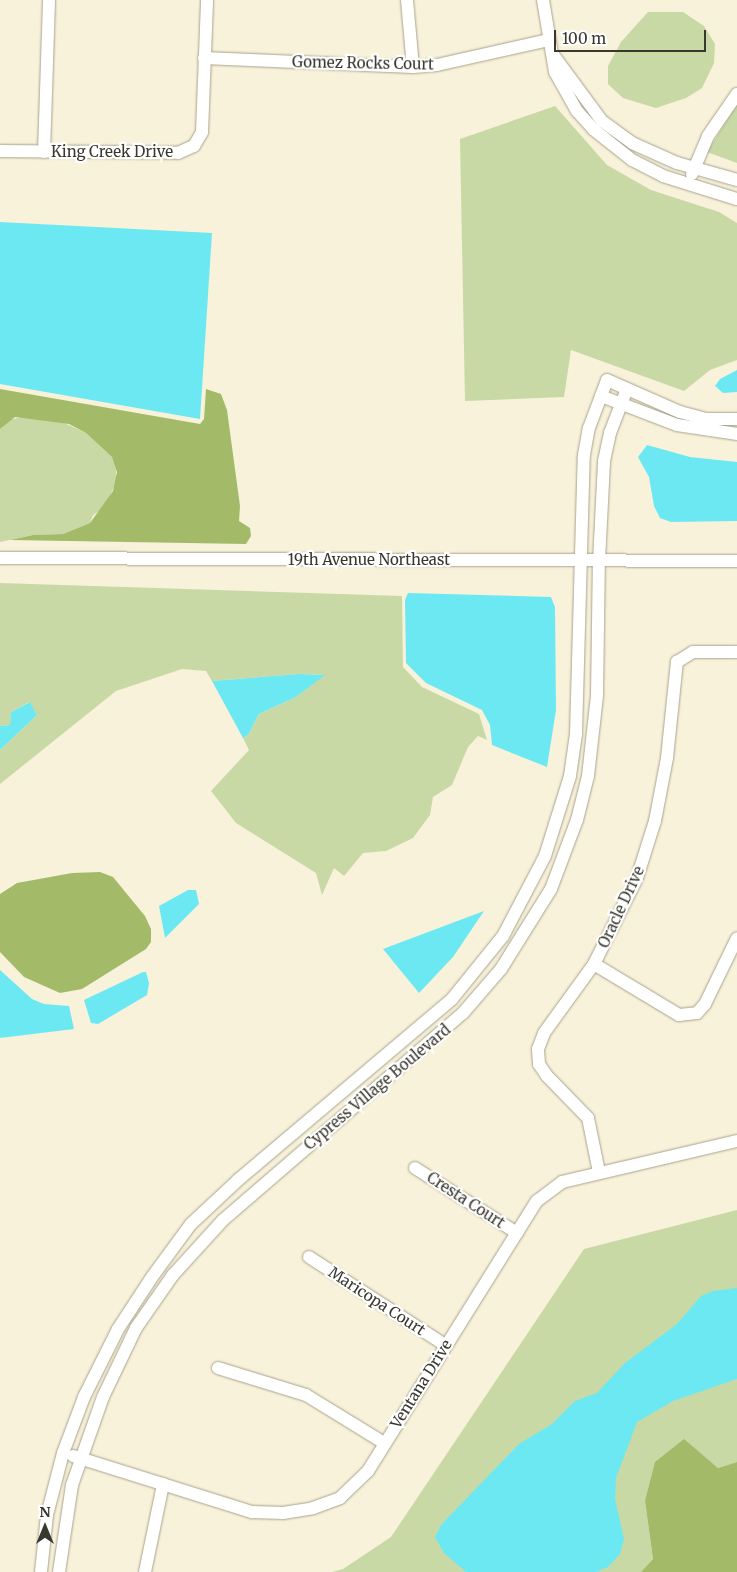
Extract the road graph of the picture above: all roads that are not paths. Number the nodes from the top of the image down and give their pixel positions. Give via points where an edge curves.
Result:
1 (49, 0) edge
2 (207, 0) edge
3 (407, 0) edge
4 (543, 0) edge
5 (549, 40) junction
6 (204, 58) junction
7 (413, 67) junction
8 (737, 94) edge
9 (598, 125) junction
10 (0, 151) edge
11 (44, 152) junction
12 (694, 168) junction
13 (737, 180) edge
14 (689, 182) junction
15 (737, 199) edge
16 (628, 389) junction
17 (601, 396) junction
18 (621, 404) junction
19 (737, 420) edge
20 (737, 434) edge
21 (0, 558) edge
22 (579, 561) junction
23 (598, 561) junction
24 (737, 561) edge
25 (733, 652) edge
26 (737, 938) edge
27 (594, 964) junction
28 (737, 1141) edge
29 (415, 1168) dead end
30 (599, 1172) junction
31 (517, 1233) junction
32 (309, 1257) dead end
33 (445, 1345) junction
34 (218, 1368) dead end
35 (384, 1443) junction
36 (63, 1453) junction
37 (80, 1458) junction
38 (163, 1484) junction
39 (41, 1572) edge
40 (59, 1572) edge
41 (145, 1572) edge

1 - 11 street
2 - 6 street, King Creek Drive
3 - 7 street
4 - 5 street
5 - 7 street, Gomez Rocks Court via 437,65
5 - 9 street via 554,56
6 - 7 street, Gomez Rocks Court
6 - 11 street, King Creek Drive via 202,132 194,146 178,153
8 - 12 street via 708,136
9 - 12 street via 655,156
9 - 14 street via 632,160 663,176
10 - 11 street, King Creek Drive
12 - 13 street
12 - 14 street
14 - 15 street
16 - 17 street, Cypress Village Boulevard via 607,380
16 - 18 street, Cypress Village Boulevard
16 - 19 street via 680,412
17 - 18 street
17 - 22 street, Cypress Village Boulevard via 584,455
18 - 20 street via 677,426
18 - 23 street, Cypress Village Boulevard via 604,461
21 - 22 street, 19th Avenue Northeast
22 - 23 street, 19th Avenue Northeast
22 - 36 street, Cypress Village Boulevard via 579,695 574,751 559,817 525,899 503,936 452,1000 238,1180 191,1224 118,1329 84,1397
23 - 24 street, 19th Avenue Northeast
23 - 37 street, Cypress Village Boulevard via 597,696 588,776 562,860 531,923 502,969 463,1014 223,1220 173,1275 136,1328 103,1397
25 - 27 street, Oracle Drive via 693,652 677,662 667,758 655,821 637,878
26 - 27 street via 705,1004 697,1013 679,1015
27 - 30 street, Oracle Drive via 544,1033 538,1049 539,1064 547,1076 588,1118
28 - 30 street, Ventana Drive
29 - 31 street, Cresta Court
30 - 31 street, Ventana Drive via 562,1182 537,1201
31 - 33 street, Ventana Drive
32 - 33 street, Maricopa Court
33 - 35 street, Ventana Drive
34 - 35 street via 306,1395
35 - 38 street, Ventana Drive via 368,1471 340,1498 313,1508 283,1513 252,1512
36 - 37 street, Ventana Drive
36 - 39 street, Cypress Village Boulevard via 47,1515
37 - 38 street, Ventana Drive
37 - 40 street, Cypress Village Boulevard via 67,1514
38 - 41 street

